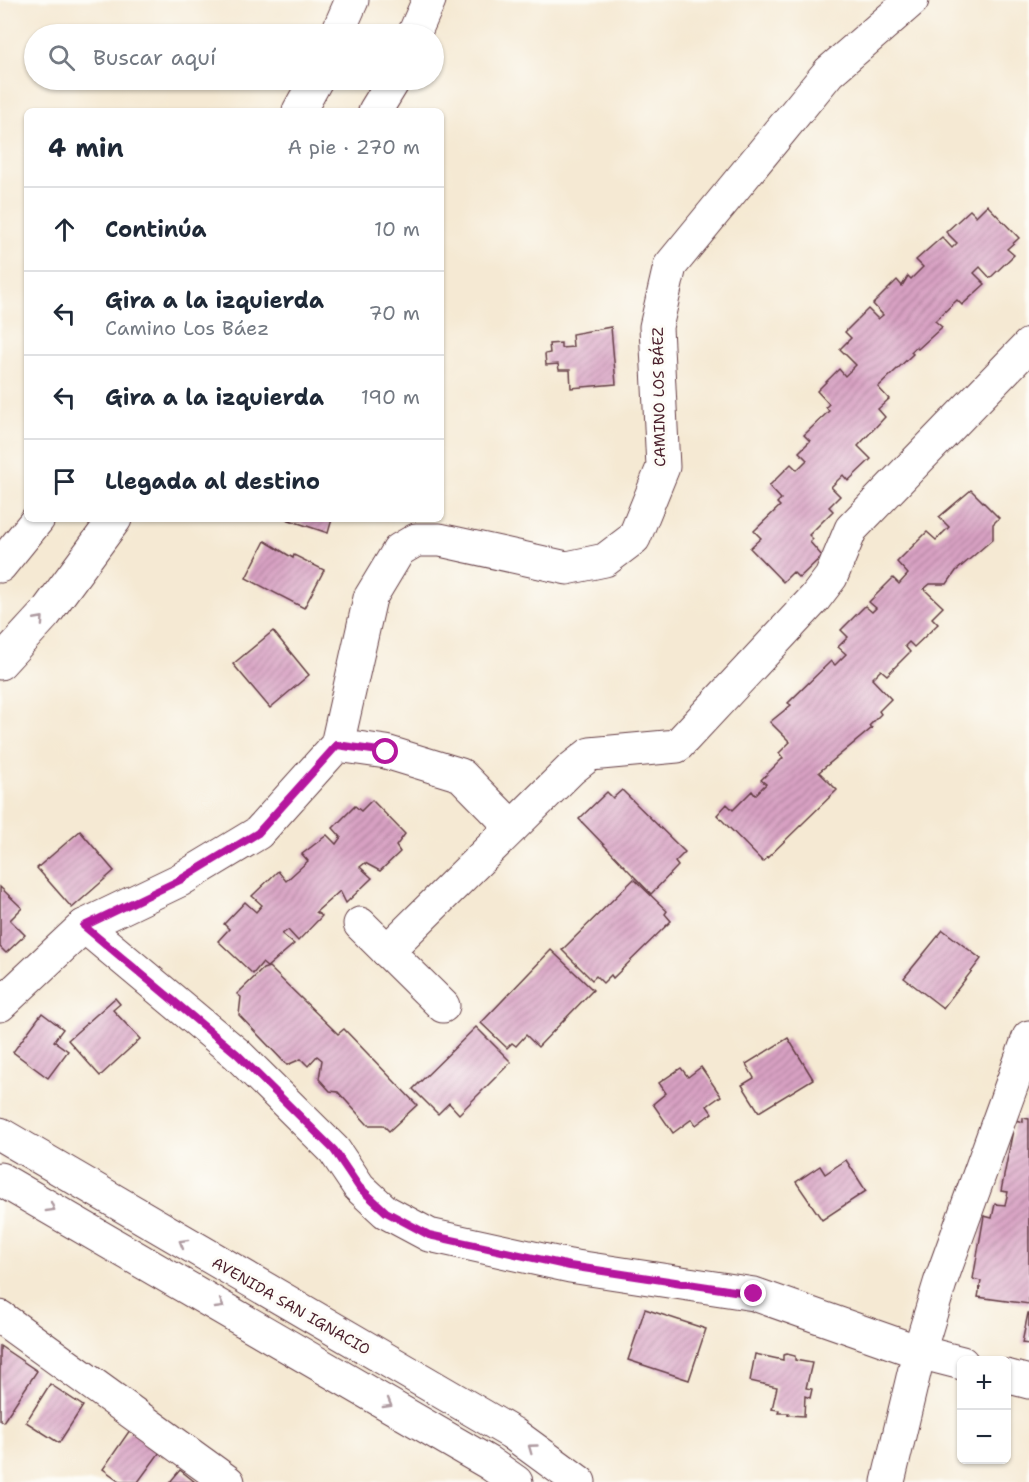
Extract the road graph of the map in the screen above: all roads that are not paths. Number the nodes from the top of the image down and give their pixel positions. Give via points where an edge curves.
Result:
1 (352, 0) edge
2 (429, 0) edge
3 (912, 0) edge
4 (341, 24) edge
5 (418, 24) edge
6 (311, 90) edge
7 (388, 90) edge
8 (301, 108) edge
9 (377, 108) edge
10 (1029, 345) edge
11 (36, 522) edge
12 (113, 522) edge
13 (0, 566) edge
14 (0, 663) edge
15 (337, 745) junction
16 (512, 827) junction
17 (360, 924) dead end
18 (84, 926) junction
19 (387, 951) junction
20 (0, 1005) edge
21 (443, 1006) dead end
22 (1029, 1037) edge
23 (0, 1134) edge
24 (0, 1179) edge
25 (0, 1317) edge
26 (919, 1352) junction
27 (957, 1362) edge
28 (1011, 1377) edge
29 (1029, 1382) edge
30 (484, 1473) edge
31 (228, 1482) edge
32 (516, 1482) edge
33 (579, 1482) edge
34 (888, 1482) edge

1 - 4 street
2 - 5 street
3 - 15 street, CAMINO LOS BÁEZ via 829,72 670,266 656,327 663,467 634,538 605,560 567,568 440,540 416,540 399,550 370,598
6 - 8 street
7 - 9 street
10 - 16 street via 851,529 831,577 815,598 677,746 590,754
11 - 13 street
14 -> 12 street via 45,614
15 - 16 street via 386,752 460,775
15 - 18 street, CAMINO LOS BÁEZ via 258,833 180,880
16 - 19 street
17 - 19 street
18 - 20 street, CAMINO LOS BÁEZ
18 - 26 street via 237,1054 334,1150 359,1187 386,1212 429,1235 570,1266 754,1294
19 - 21 street
22 - 26 street
33 -> 23 street, AVENIDA SAN IGNACIO via 512,1433
24 -> 30 street
25 - 31 street
26 - 27 street
26 - 34 street
28 - 29 street
30 - 32 street

